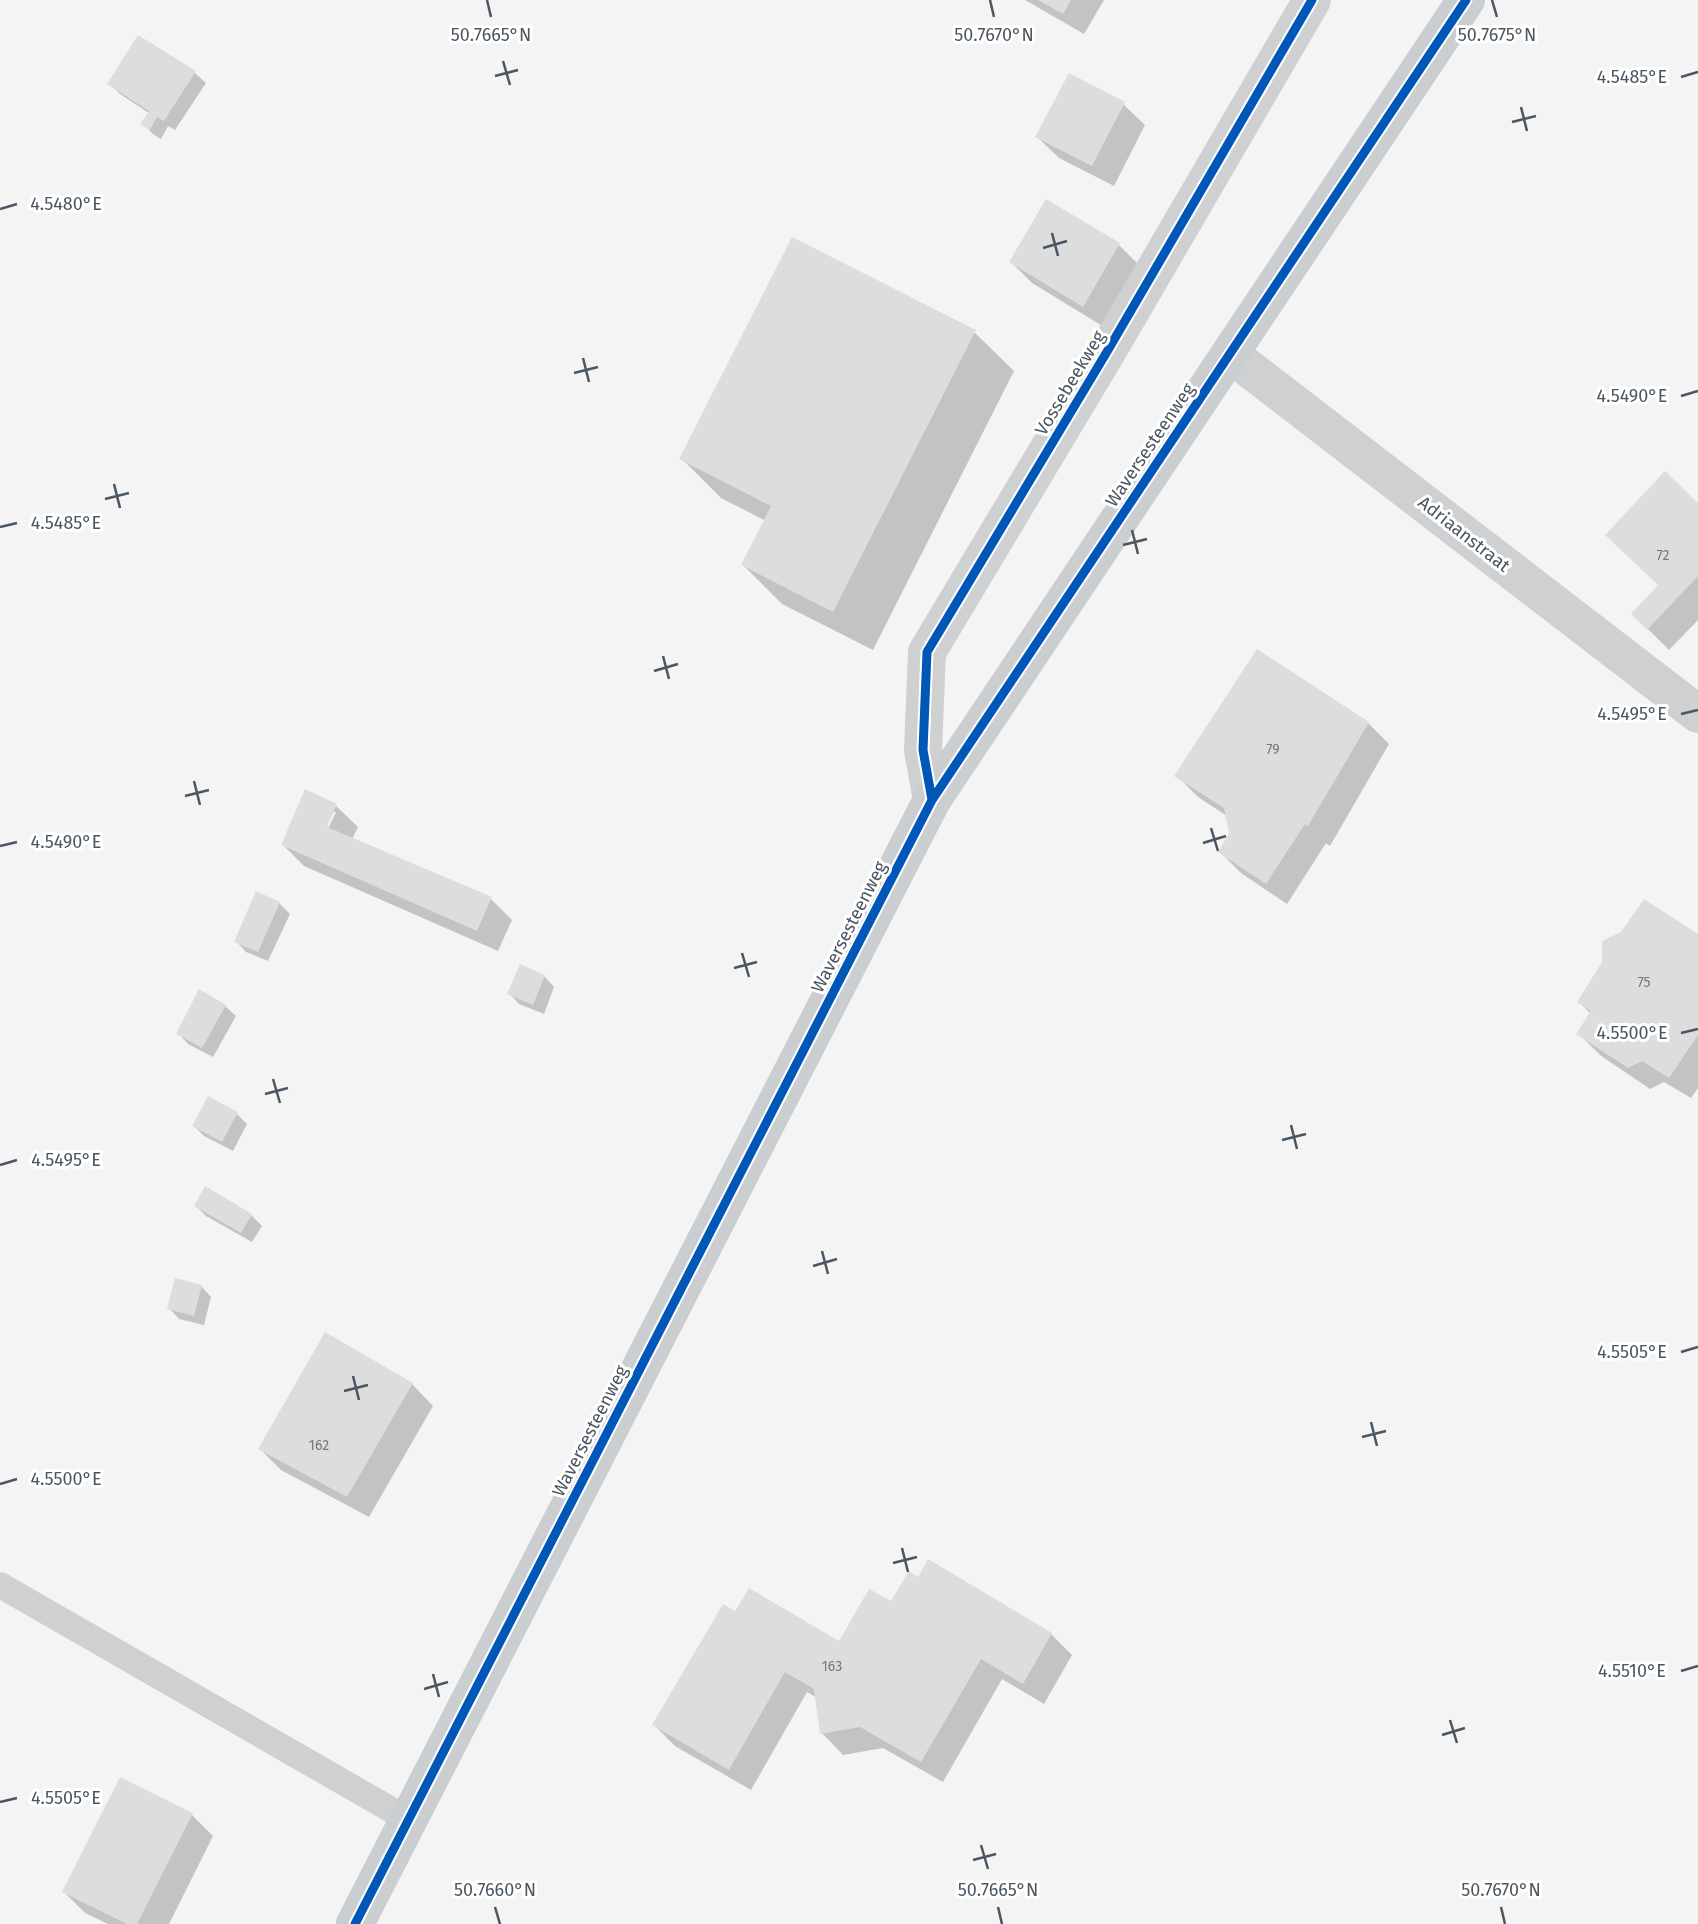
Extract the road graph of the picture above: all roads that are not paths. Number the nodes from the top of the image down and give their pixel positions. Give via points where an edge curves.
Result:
1 (1312, 0) edge
2 (1465, 0) edge
3 (1230, 355) junction
4 (1698, 714) edge
5 (932, 800) junction
6 (0, 1585) edge
7 (409, 1820) junction
8 (355, 1924) edge

1 - 5 street, Vossebeekweg via 927,652 923,750
2 - 3 main road, Waversesteenweg
3 - 4 street, Adriaanstraat
3 - 5 main road, Waversesteenweg
5 - 7 main road, Waversesteenweg
6 - 7 lane
7 - 8 main road, Waversesteenweg

